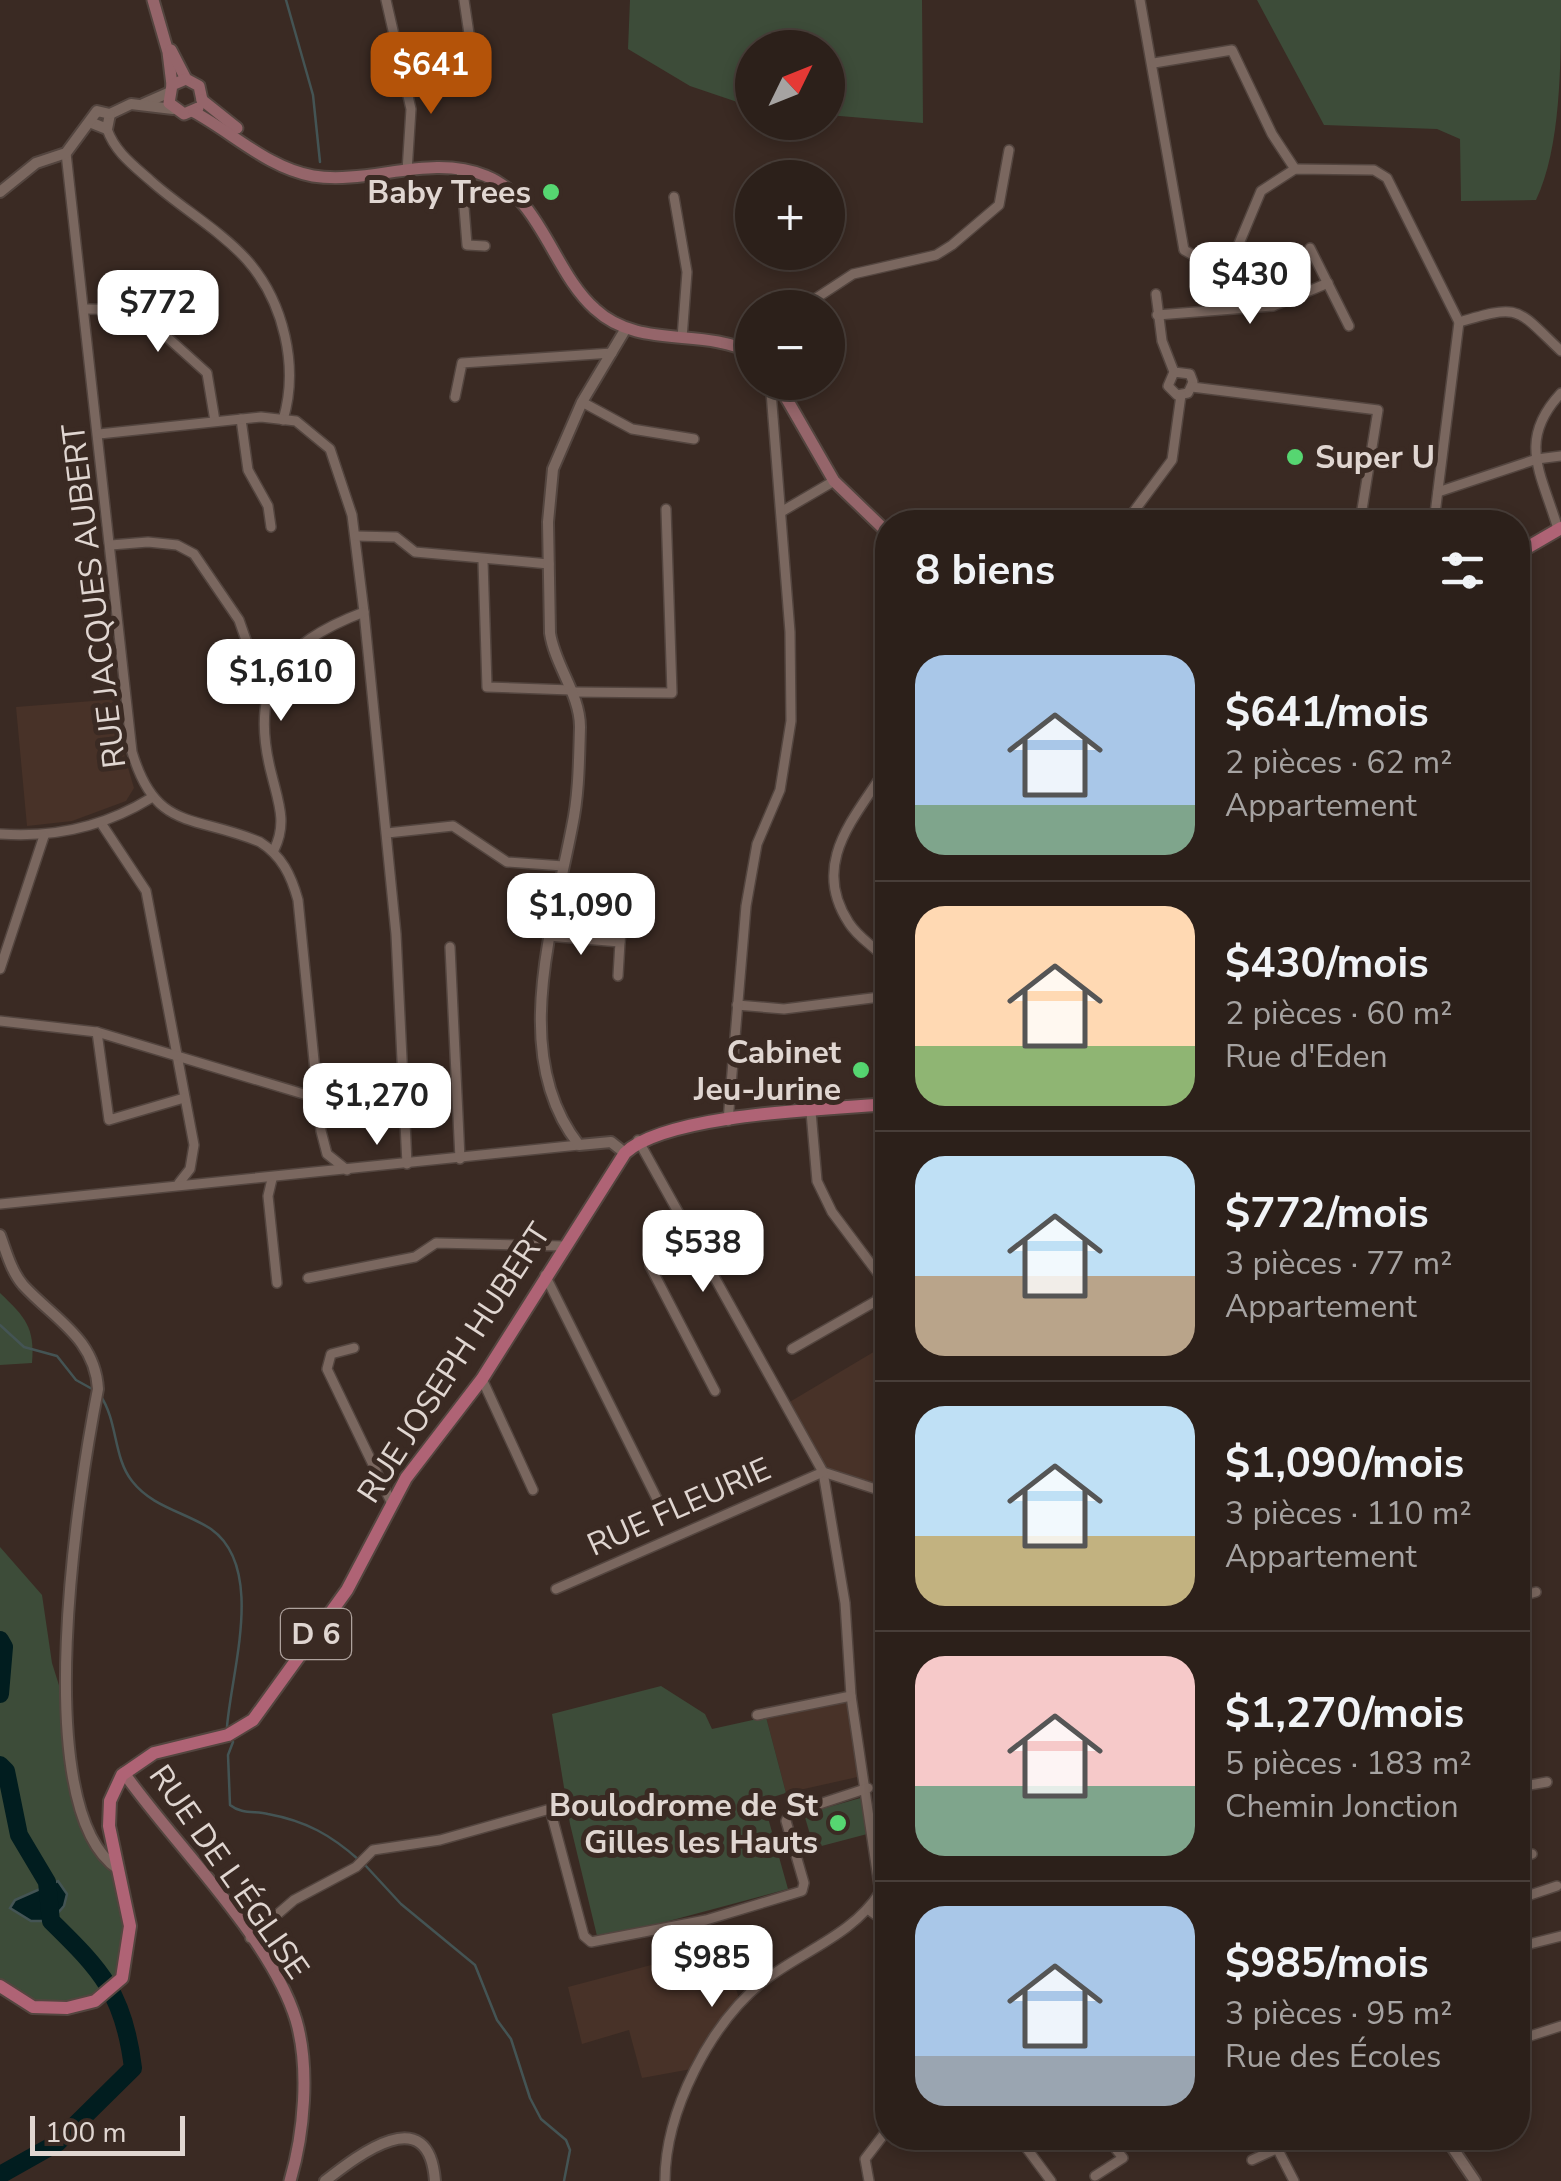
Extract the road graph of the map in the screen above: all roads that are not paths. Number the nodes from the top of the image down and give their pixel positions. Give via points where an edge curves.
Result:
1 (153, 0) edge
2 (386, 0) edge
3 (464, 0) edge
4 (1140, 0) edge
5 (164, 37) junction
6 (1154, 63) junction
7 (404, 68) junction
8 (186, 79) junction
9 (170, 89) junction
10 (202, 100) junction
11 (142, 104) junction
12 (173, 109) junction
13 (194, 112) junction
14 (110, 114) junction
15 (92, 123) junction
16 (107, 129) junction
17 (1009, 150) dead end
18 (66, 154) junction
19 (1295, 168) junction
20 (461, 169) junction
21 (407, 171) junction
22 (302, 173) junction
23 (0, 192) edge
24 (674, 197) dead end
25 (485, 246) dead end
26 (1310, 248) dead end
27 (1328, 282) junction
28 (829, 290) edge
29 (1156, 294) dead end
30 (86, 309) junction
31 (1158, 314) junction
32 (1459, 322) junction
33 (1349, 326) dead end
34 (625, 330) junction
35 (682, 338) junction
36 (735, 347) edge
37 (1561, 350) edge
38 (612, 353) junction
39 (1174, 372) junction
40 (1192, 386) junction
41 (1561, 393) edge
42 (1181, 396) junction
43 (456, 397) dead end
44 (775, 400) edge
45 (782, 400) edge
46 (582, 402) junction
47 (241, 418) junction
48 (283, 420) junction
49 (216, 421) junction
50 (99, 434) junction
51 (694, 439) dead end
52 (1561, 456) edge
53 (1537, 459) junction
54 (834, 481) junction
55 (1438, 492) junction
56 (666, 509) dead end
57 (1135, 510) edge
58 (1362, 510) edge
59 (1436, 510) edge
60 (781, 512) junction
61 (875, 520) edge
62 (271, 528) dead end
63 (1560, 529) edge
64 (356, 536) junction
65 (110, 545) junction
66 (1530, 546) edge
67 (483, 561) junction
68 (549, 564) junction
69 (364, 612) junction
70 (269, 681) junction
71 (572, 691) junction
72 (875, 782) edge
73 (150, 798) junction
74 (101, 823) junction
75 (386, 833) junction
76 (0, 834) edge
77 (44, 836) junction
78 (274, 850) junction
79 (563, 866) junction
80 (622, 922) dead end
81 (548, 936) junction
82 (620, 942) junction
83 (450, 947) dead end
84 (875, 948) edge
85 (0, 968) edge
86 (618, 976) dead end
87 (875, 998) edge
88 (737, 1005) junction
89 (0, 1021) edge
90 (97, 1032) junction
91 (176, 1056) junction
92 (184, 1098) junction
93 (318, 1098) junction
94 (875, 1105) edge
95 (811, 1112) junction
96 (728, 1121) junction
97 (638, 1140) junction
98 (579, 1145) junction
99 (624, 1153) junction
100 (460, 1159) junction
101 (407, 1164) junction
102 (348, 1170) junction
103 (272, 1179) junction
104 (179, 1183) junction
105 (0, 1204) edge
106 (0, 1235) edge
107 (697, 1244) junction
108 (563, 1246) junction
109 (875, 1269) edge
110 (546, 1275) junction
111 (308, 1278) dead end
112 (278, 1283) dead end
113 (875, 1302) edge
114 (354, 1348) dead end
115 (792, 1349) dead end
116 (482, 1378) junction
117 (715, 1390) dead end
118 (822, 1472) junction
119 (875, 1488) edge
120 (532, 1490) dead end
121 (657, 1499) dead end
122 (392, 1504) junction
123 (556, 1589) dead end
124 (1536, 1592) dead end
125 (1530, 1594) edge
126 (852, 1696) junction
127 (757, 1715) dead end
128 (124, 1773) junction
129 (1548, 1782) dead end
130 (1530, 1785) edge
131 (868, 1788) junction
132 (875, 1849) edge
133 (118, 1869) junction
134 (1557, 1886) dead end
135 (1530, 1895) edge
136 (875, 1900) edge
137 (875, 1909) edge
138 (868, 1910) junction
139 (875, 1915) edge
140 (1561, 1936) edge
141 (250, 1938) junction
142 (1530, 1944) edge
143 (0, 1986) edge
144 (1561, 2026) edge
145 (1530, 2036) edge
146 (875, 2146) edge
147 (1027, 2150) edge
148 (1116, 2150) edge
149 (1273, 2150) edge
150 (1278, 2150) edge
151 (1454, 2150) edge
152 (1252, 2160) dead end
153 (1095, 2176) dead end
154 (290, 2181) edge
155 (325, 2181) edge
156 (435, 2181) edge
157 (664, 2181) edge
158 (869, 2181) edge
159 (1051, 2181) edge
160 (1294, 2181) edge
161 (1476, 2181) edge

1 - 5 main road
2 - 7 street
3 - 7 street via 468,64
4 - 6 street
5 - 8 main road
5 - 9 main road
6 - 19 street via 1232,50
6 - 19 street via 1184,250 1229,254 1261,192
7 - 21 street via 411,109
8 - 9 main road
8 - 10 main road via 199,86
9 - 11 street
9 - 12 main road
10 - 13 main road
10 - 22 main road
11 - 12 street
11 - 14 street
12 - 13 main road
13 - 22 main road via 278,166
14 - 15 street via 97,111
14 - 16 street
15 - 16 street
15 - 18 street
16 - 48 street via 120,154 258,276 292,366
17 - 28 street via 1000,204 952,246 936,256 853,274
18 - 23 street via 36,163
18 - 30 street, RUE JACQUES AUBERT
19 - 32 street via 1374,170 1387,178
20 - 21 main road
20 - 25 street via 467,245
20 - 34 main road via 506,188 580,294
21 - 22 main road
24 - 35 street via 688,272
26 - 27 street
27 - 31 street via 1273,306
27 - 33 street
29 - 31 street
30 - 49 street via 138,310 206,373
30 - 50 street, RUE JACQUES AUBERT
31 - 39 street
32 - 37 street via 1507,308
32 - 55 street
34 - 35 main road
34 - 38 street
35 - 36 main road
38 - 43 street via 462,362
38 - 46 street
39 - 40 street via 1186,372
39 - 42 street via 1168,386
40 - 42 street
40 - 58 street via 1378,410
41 - 53 street via 1537,422
42 - 57 street via 1172,460
44 - 60 street
45 - 54 main road
46 - 51 street via 632,430
46 - 68 street via 553,469
47 - 48 street
47 - 49 street
47 - 62 street via 248,470 268,506
48 - 64 street via 296,421 330,448
49 - 50 street
50 - 65 street, RUE JACQUES AUBERT
52 - 53 street
53 - 55 street
53 - 63 street
54 - 60 street
54 - 61 main road
55 - 59 street
56 - 71 street via 672,693
60 - 88 street via 790,721 780,790 758,844 746,906
63 - 66 main road
64 - 67 street via 388,535 415,552
64 - 69 street
65 - 70 street via 177,545 194,554 239,620 254,663
65 - 73 street, RUE JACQUES AUBERT via 132,752
67 - 68 street
67 - 71 street via 487,687
68 - 71 street via 554,654
69 - 70 street via 301,645
69 - 75 street
70 - 78 street via 261,728 283,832
71 - 79 street via 580,714 578,777
72 - 84 street via 852,814 836,870 842,912
73 - 74 street
73 - 78 street, RUE JACQUES AUBERT
74 - 77 street
74 - 91 street via 146,891
75 - 79 street via 453,826 508,862
75 - 101 street
76 - 77 street
77 - 85 street
78 - 93 street via 298,900
79 - 81 street
80 - 82 street
81 - 82 street
81 - 98 street via 545,1064 559,1118
82 - 86 street
83 - 100 street
87 - 88 street via 784,1009
88 - 96 street
89 - 90 street
90 - 91 street
90 - 92 street via 109,1120
91 - 92 street
91 - 93 street
92 - 104 street via 194,1146 190,1170
93 - 102 street via 327,1154
94 - 95 main road
95 - 96 main road
95 - 109 street via 817,1181
96 - 97 main road
97 - 99 main road, RUE JOSEPH HUBERT / D 6
97 - 107 street
98 - 99 street via 610,1142
98 - 100 street
99 - 108 main road, RUE JOSEPH HUBERT / D 6
100 - 101 street
101 - 102 street
102 - 103 street
103 - 104 street
103 - 112 street
104 - 105 street
106 - 133 street via 15,1275 90,1352 97,1368 66,1616 68,1714 73,1794 105,1860
107 - 117 street via 650,1266
107 - 118 street
108 - 110 main road, RUE JOSEPH HUBERT / D 6
108 - 111 street via 436,1243 422,1256
110 - 116 main road, RUE JOSEPH HUBERT / D 6
110 - 121 street
113 - 115 street
114 - 122 street via 332,1354 327,1369
116 - 120 street
116 - 122 main road, RUE JOSEPH HUBERT / D 6
118 - 119 street
118 - 123 street, RUE FLEURIE
118 - 126 street via 845,1603
122 - 128 main road, RUE JOSEPH HUBERT / D 6 via 347,1590 253,1720 228,1734 154,1754
124 - 125 street
126 - 127 street
126 - 131 street
128 - 133 main road via 110,1802
128 - 141 main road, RUE DE L'ÉGLISE
129 - 130 street
131 - 132 street
131 - 141 street via 790,1814 786,1821 802,1891 706,1920 591,1942 550,1810 440,1840 373,1850 294,1900
133 - 143 main road via 130,1926 128,1958 108,1994 83,2006 47,2009 15,1999
134 - 135 street
136 - 138 street
137 - 138 street
138 - 139 street
138 - 157 street via 740,2002 682,2094 668,2129
140 - 142 street
141 - 154 main road, RUE DE L'ÉGLISE via 286,1999 299,2038 301,2126
144 - 145 street
146 - 158 street via 865,2159
147 - 159 street
148 - 153 street via 1123,2158
149 - 152 street
150 - 160 street
151 - 161 street
155 - 156 street via 393,2137 414,2141 429,2156

